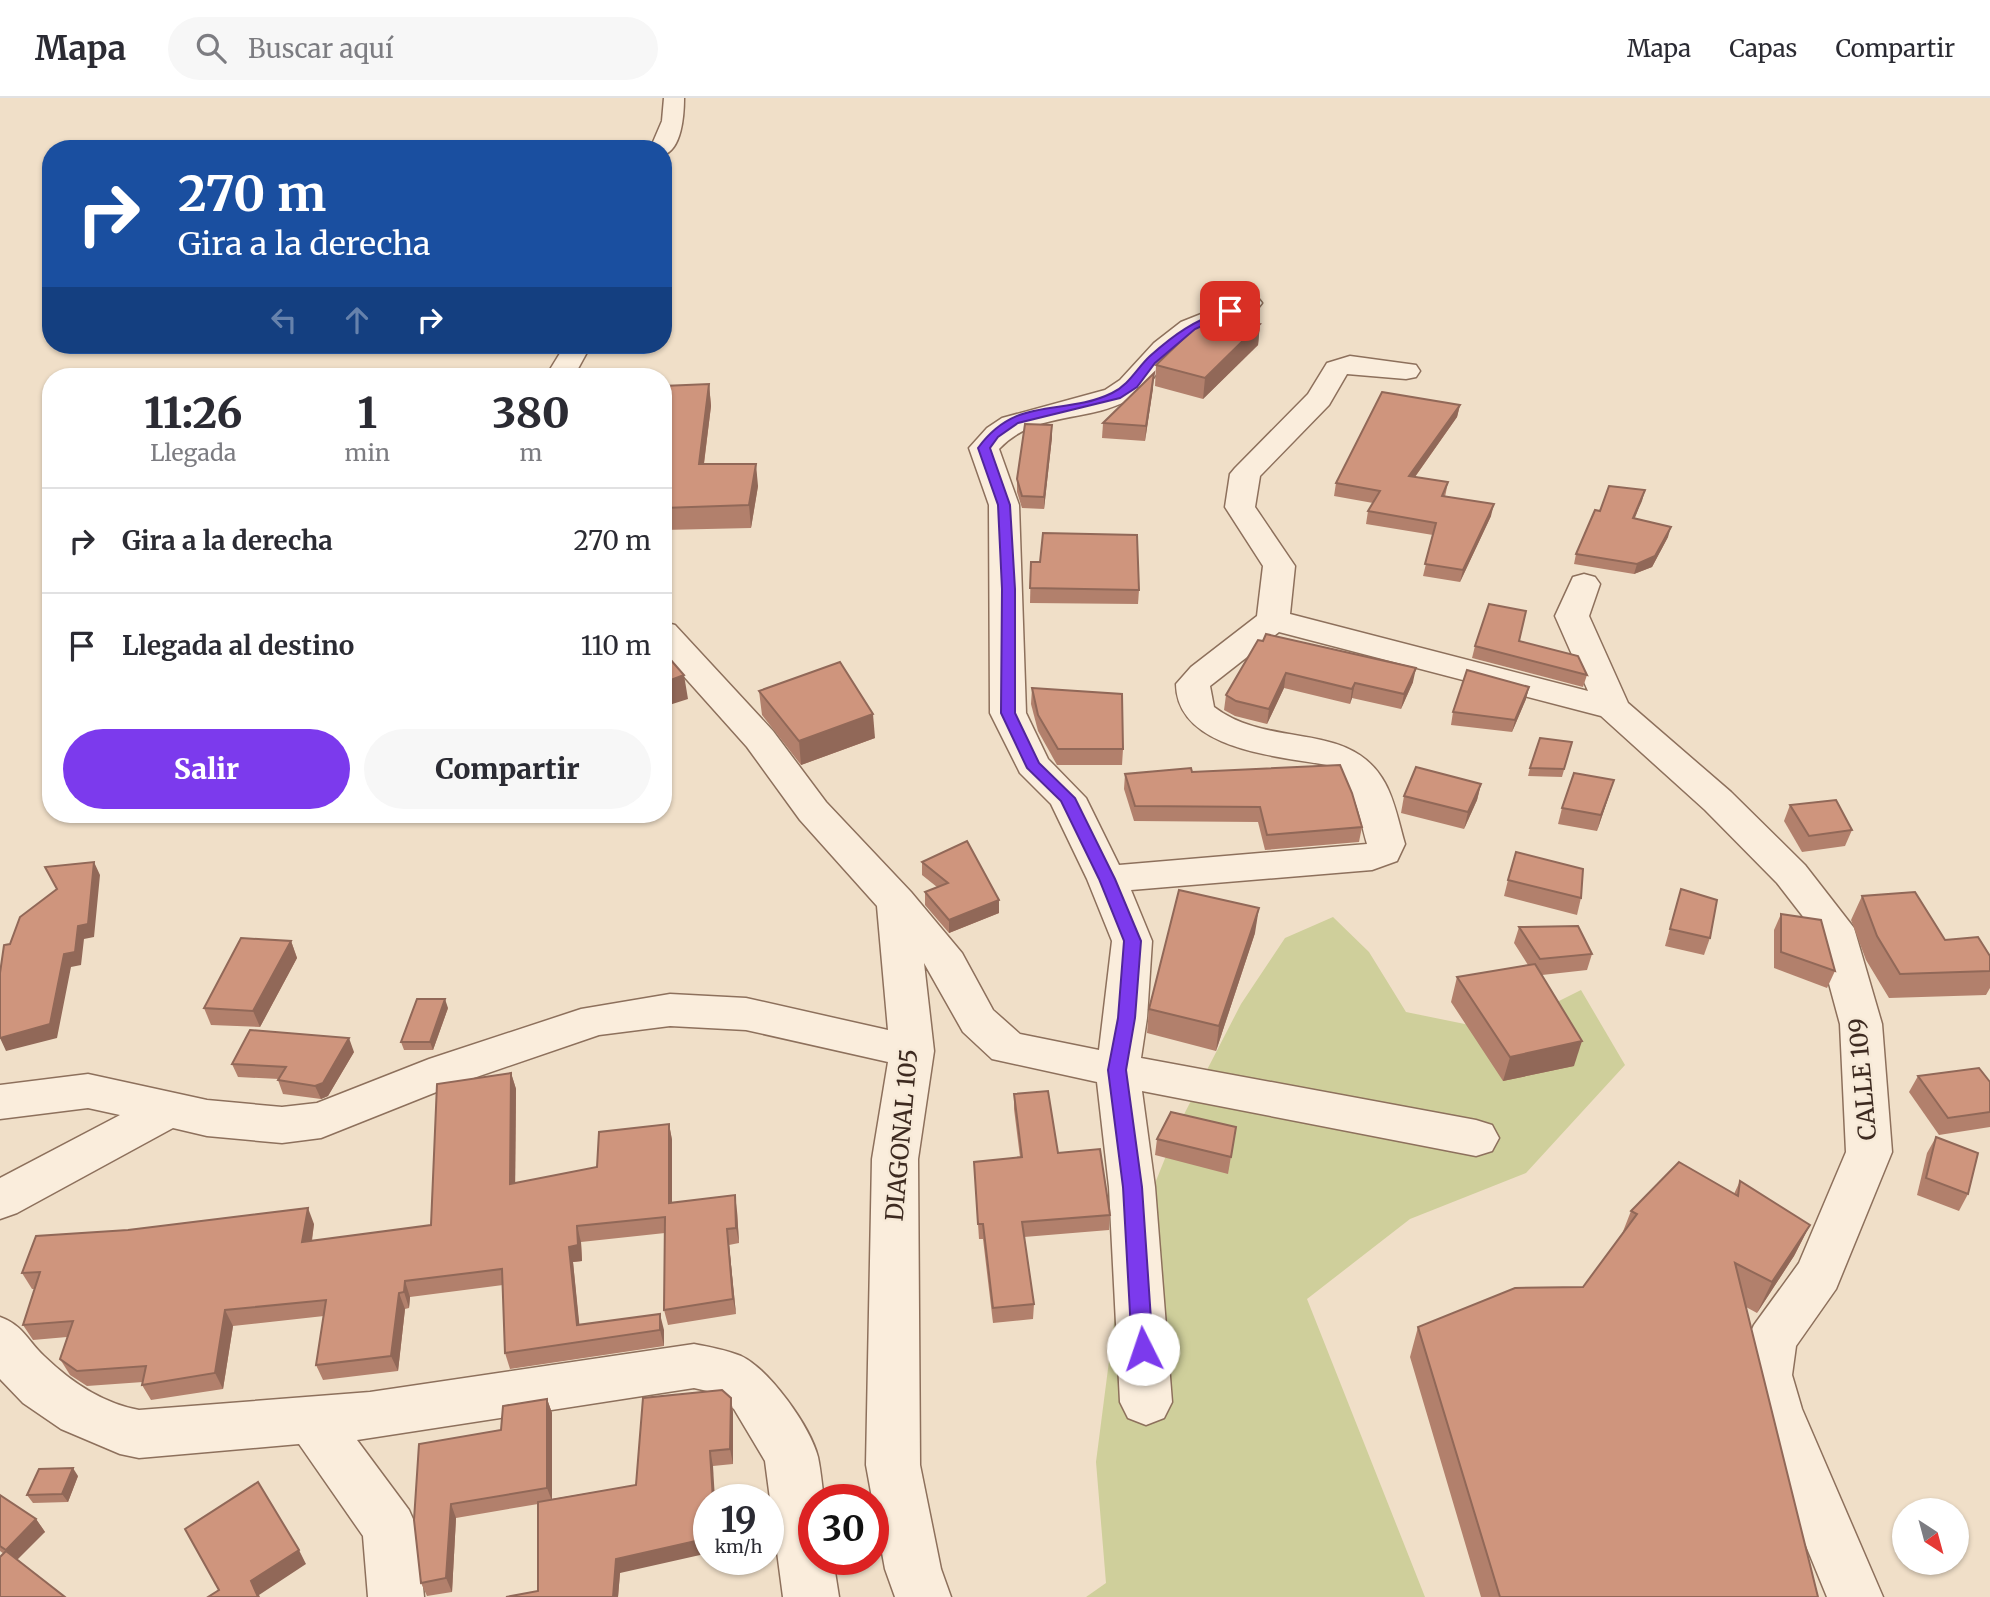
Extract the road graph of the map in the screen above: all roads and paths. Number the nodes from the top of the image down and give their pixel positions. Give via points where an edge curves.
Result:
1 (674, 98) edge
2 (665, 140) edge
3 (1249, 303) dead end
4 (1406, 371) dead end
5 (1584, 584) dead end
6 (1273, 620) junction
7 (672, 642) edge
8 (1613, 708) junction
9 (1107, 879) junction
10 (897, 902) junction
11 (912, 1052) junction
12 (1117, 1070) junction
13 (0, 1102) edge
14 (165, 1111) junction
15 (1476, 1138) dead end
16 (0, 1200) edge
17 (0, 1339) edge
18 (1146, 1402) dead end
19 (310, 1418) junction
20 (397, 1597) edge
21 (811, 1597) edge
22 (922, 1597) edge
23 (1855, 1597) edge

1 - 2 street via 673,121
3 - 9 street via 1191,327 1116,396 1014,420 984,448 1004,505 1008,713 1033,765 1067,798
4 - 6 street via 1350,364 1338,369 1319,399 1245,474 1240,508 1279,566
5 - 8 street, CALLE 109 via 1572,616
6 - 8 street
6 - 9 street via 1203,674 1193,684 1193,699 1201,715 1228,731 1338,755 1352,763 1366,776 1386,844 1383,852 1372,858
7 - 10 street via 760,739 813,811
8 - 23 street, CALLE 109 via 1718,801 1791,874 1834,928 1861,1024 1869,1152 1819,1274 1772,1340 1767,1375 1776,1409
9 - 12 street via 1132,941
10 - 11 street, DIAGONAL 105
10 - 12 street via 947,963 978,1021 1007,1048
11 - 14 street via 746,1014 670,1010 596,1020 444,1071 321,1120 282,1125
11 - 22 street, DIAGONAL 105 via 895,1159 893,1465
12 - 15 street
12 - 18 street via 1132,1187
13 - 14 street via 88,1091
14 - 16 street
17 - 19 street via 27,1376 120,1432
19 - 20 street via 390,1528
19 - 21 street via 370,1415 694,1366 725,1373 752,1393 791,1455

